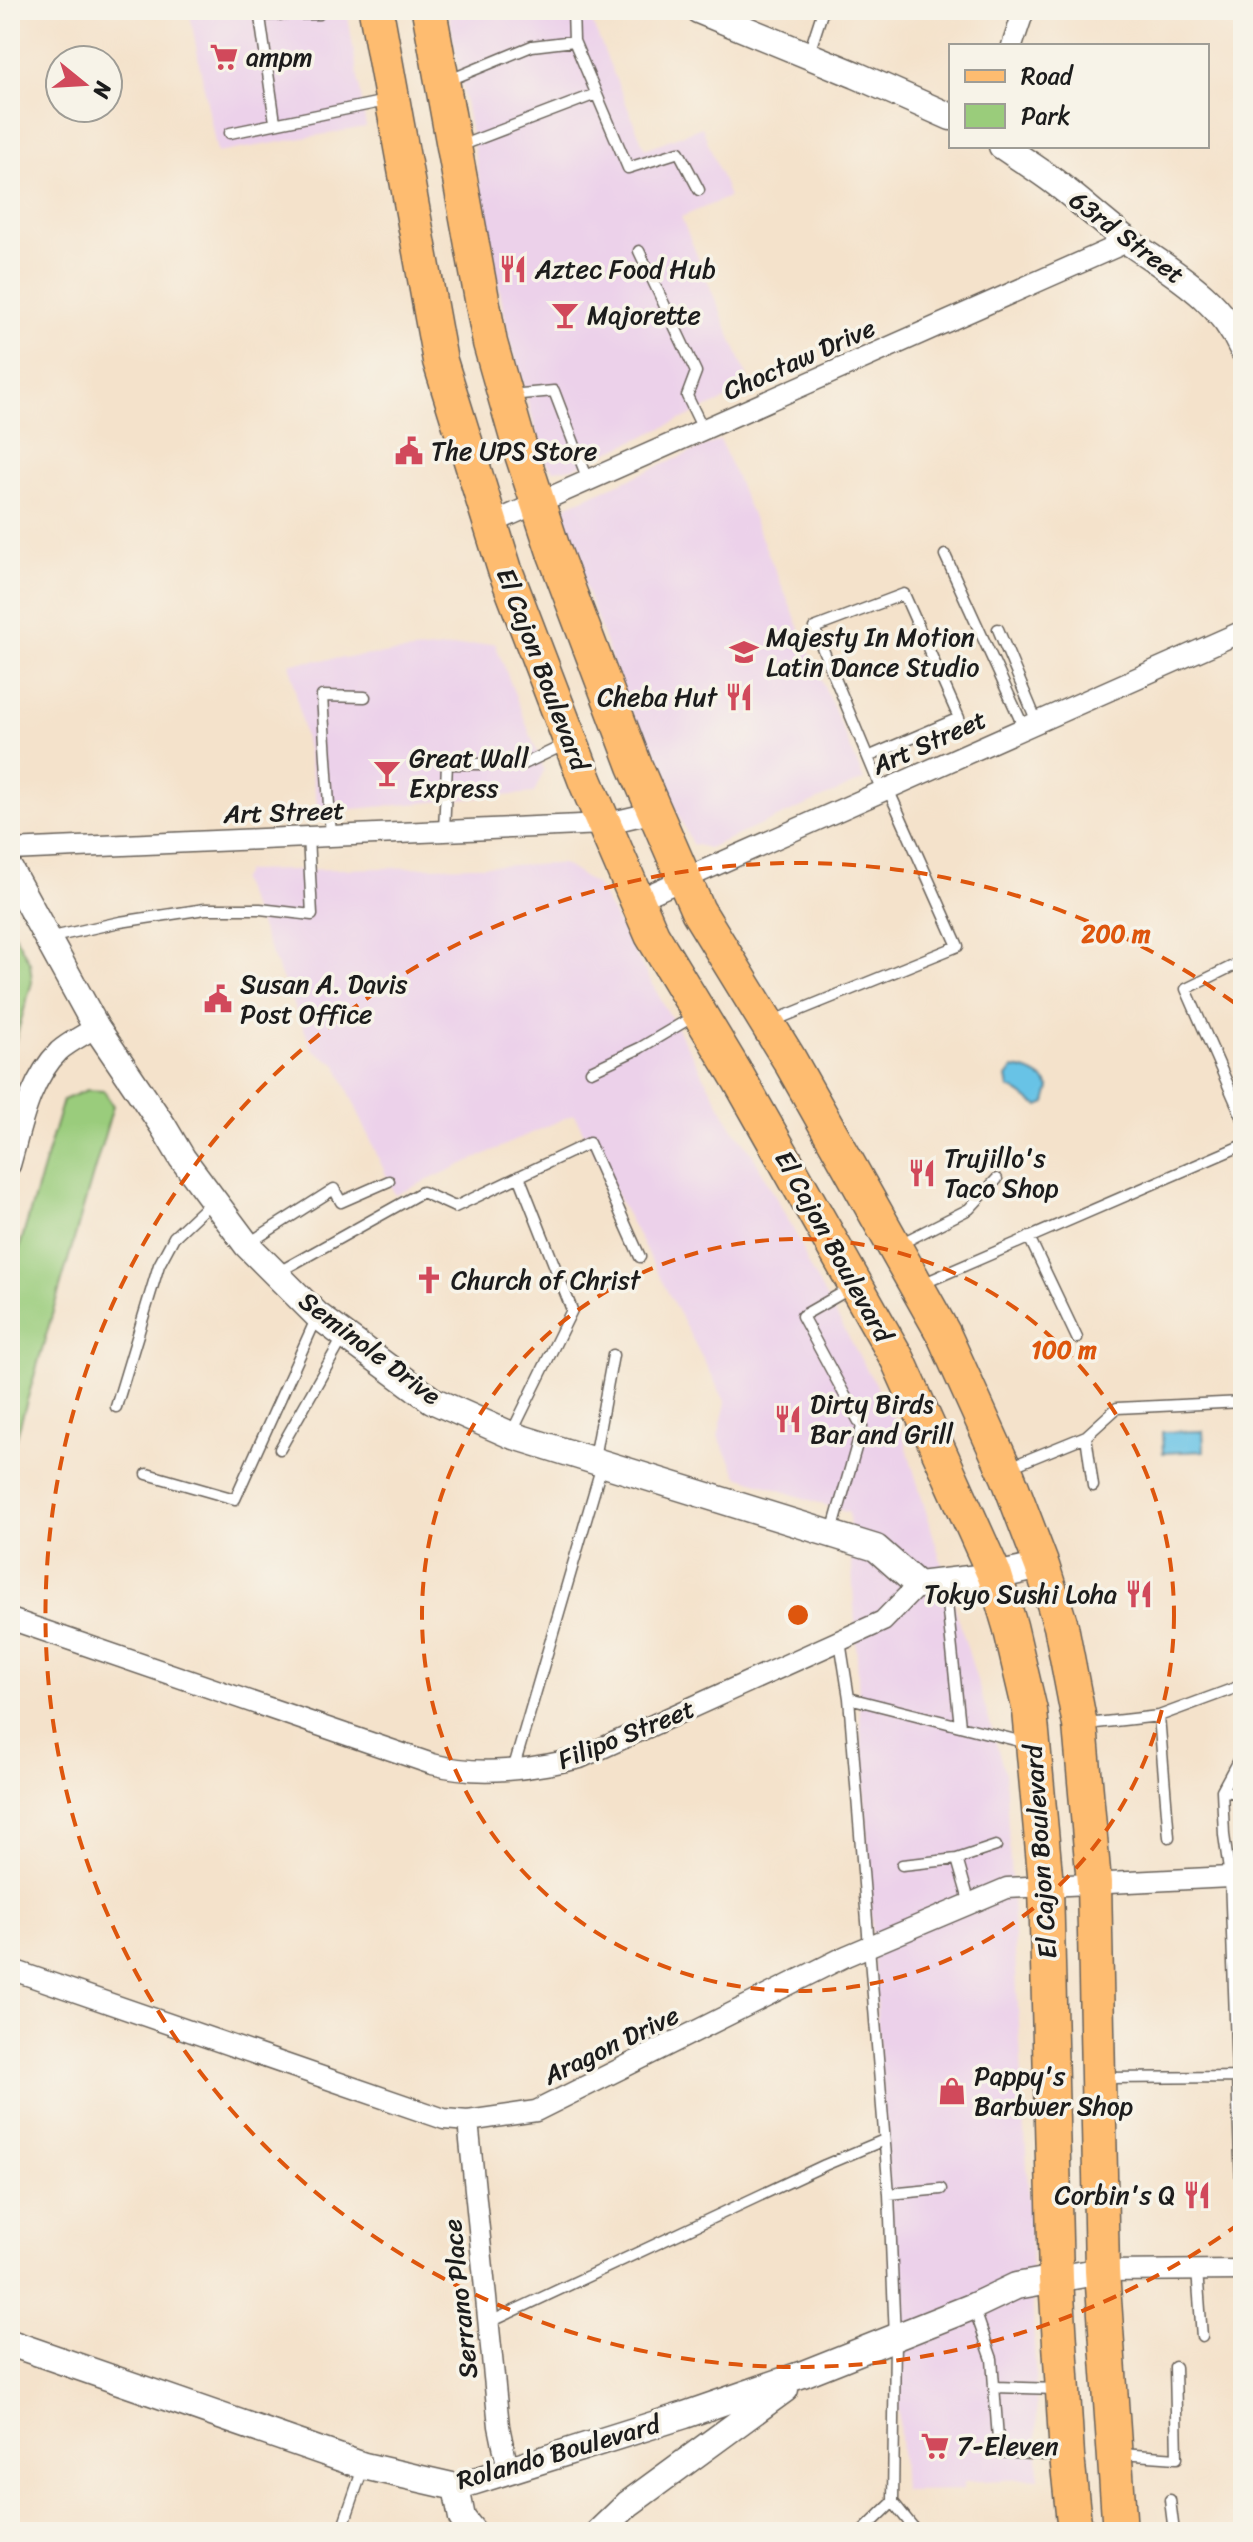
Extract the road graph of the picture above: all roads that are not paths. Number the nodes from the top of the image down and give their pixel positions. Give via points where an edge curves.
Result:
1 (376, 10) edge
2 (429, 10) edge
3 (573, 10) edge
4 (698, 10) edge
5 (823, 10) edge
6 (1024, 10) edge
7 (260, 12) edge
8 (319, 14) dead end
9 (574, 41) junction
10 (1013, 44) edge
11 (808, 55) junction
12 (442, 82) junction
13 (596, 94) junction
14 (392, 100) junction
15 (949, 116) edge
16 (275, 122) junction
17 (230, 133) dead end
18 (454, 148) junction
19 (1005, 148) edge
20 (699, 190) dead end
21 (1129, 241) junction
22 (639, 251) dead end
23 (1242, 335) edge
24 (504, 396) junction
25 (703, 429) junction
26 (588, 480) junction
27 (537, 503) junction
28 (490, 524) junction
29 (945, 555) dead end
30 (998, 629) dead end
31 (1243, 631) edge
32 (365, 697) dead end
33 (1031, 725) junction
34 (571, 741) junction
35 (868, 757) junction
36 (885, 790) junction
37 (655, 812) junction
38 (604, 824) junction
39 (444, 831) junction
40 (308, 836) junction
41 (331, 836) junction
42 (10, 850) edge
43 (10, 870) edge
44 (684, 879) junction
45 (637, 900) junction
46 (47, 938) junction
47 (1243, 961) edge
48 (699, 1013) junction
49 (767, 1024) junction
50 (96, 1027) junction
51 (591, 1071) dead end
52 (1243, 1119) edge
53 (1243, 1145) edge
54 (10, 1165) edge
55 (519, 1176) junction
56 (997, 1179) dead end
57 (389, 1181) dead end
58 (213, 1200) junction
59 (1029, 1237) junction
60 (247, 1245) junction
61 (894, 1247) junction
62 (640, 1257) dead end
63 (275, 1274) junction
64 (856, 1285) junction
65 (916, 1286) junction
66 (317, 1315) junction
67 (345, 1334) junction
68 (1077, 1338) dead end
69 (613, 1355) dead end
70 (1243, 1402) edge
71 (116, 1407) dead end
72 (511, 1435) junction
73 (1086, 1436) junction
74 (280, 1449) dead end
75 (598, 1462) junction
76 (1004, 1469) junction
77 (147, 1474) dead end
78 (1093, 1486) dead end
79 (831, 1535) junction
80 (1042, 1566) junction
81 (995, 1576) junction
82 (945, 1582) junction
83 (918, 1585) junction
84 (10, 1619) edge
85 (1243, 1636) edge
86 (840, 1641) junction
87 (1243, 1642) edge
88 (1243, 1685) edge
89 (849, 1698) junction
90 (1159, 1716) junction
91 (1080, 1725) junction
92 (960, 1726) junction
93 (1033, 1745) junction
94 (1243, 1751) edge
95 (513, 1770) junction
96 (1222, 1790) junction
97 (1243, 1795) edge
98 (1169, 1837) dead end
99 (996, 1846) dead end
100 (957, 1859) junction
101 (902, 1865) dead end
102 (1230, 1877) junction
103 (1094, 1883) junction
104 (1046, 1885) junction
105 (970, 1904) junction
106 (868, 1946) junction
107 (10, 1969) edge
108 (1237, 2077) junction
109 (1098, 2078) junction
110 (468, 2121) junction
111 (884, 2140) junction
112 (941, 2189) dead end
113 (889, 2194) junction
114 (1243, 2244) edge
115 (1197, 2270) junction
116 (1243, 2270) edge
117 (1102, 2271) junction
118 (1056, 2279) junction
119 (974, 2306) junction
120 (488, 2323) junction
121 (1202, 2337) dead end
122 (895, 2338) junction
123 (10, 2343) edge
124 (1175, 2367) dead end
125 (803, 2374) junction
126 (995, 2387) junction
127 (1063, 2389) junction
128 (1115, 2453) junction
129 (1067, 2456) junction
130 (364, 2466) junction
131 (508, 2470) junction
132 (456, 2487) junction
133 (1170, 2500) dead end
134 (893, 2502) junction
135 (341, 2532) edge
136 (473, 2532) edge
137 (599, 2532) edge
138 (862, 2532) edge
139 (917, 2532) edge
140 (1075, 2532) edge
141 (1120, 2532) edge
142 (1174, 2532) edge

1 - 14 main road, El Cajon Boulevard
2 - 12 main road, El Cajon Boulevard
3 - 9 lane
4 - 11 street
5 - 11 lane
6 - 10 street
7 - 8 lane
7 - 16 lane
9 - 12 lane via 532,46
9 - 13 lane
11 - 15 street
12 - 18 main road, El Cajon Boulevard
13 - 18 lane
13 - 20 lane via 628,168 679,152
14 - 16 lane
14 - 28 main road, El Cajon Boulevard via 440,361
16 - 17 lane
18 - 24 main road, El Cajon Boulevard
19 - 21 street, 63rd Street
21 - 23 street, 63rd Street via 1210,300
21 - 25 street, Choctaw Drive
22 - 25 lane via 696,372 687,396
24 - 26 lane via 554,391
24 - 27 main road, El Cajon Boulevard
25 - 26 street, Choctaw Drive
26 - 27 street, Choctaw Drive
27 - 28 street, Choctaw Drive
27 - 37 main road, El Cajon Boulevard
28 - 34 main road, El Cajon Boulevard
29 - 33 lane
30 - 33 lane
31 - 33 street, Art Street
32 - 41 lane via 322,696
33 - 36 street, Art Street
34 - 38 main road, El Cajon Boulevard
34 - 39 lane via 524,764 447,764
35 - 35 lane via 814,628 904,594 959,718
35 - 36 lane
36 - 44 street, Art Street
36 - 49 lane via 958,946
37 - 38 street, Art Street
37 - 44 main road, El Cajon Boulevard
38 - 39 street, Art Street
38 - 45 main road, El Cajon Boulevard
39 - 41 street, Art Street
40 - 41 street, Art Street
40 - 42 street, Art Street
40 - 46 lane via 312,915 205,909
43 - 46 street, Seminole Drive
44 - 45 street, Art Street
44 - 49 main road, El Cajon Boulevard
45 - 48 main road, El Cajon Boulevard
46 - 50 street, Seminole Drive
47 - 52 lane via 1186,989
48 - 51 lane
48 - 64 main road, El Cajon Boulevard
49 - 61 main road, El Cajon Boulevard
50 - 54 street via 61,1049 45,1069 30,1096
50 - 58 street, Seminole Drive
53 - 59 lane
55 - 62 lane via 589,1143
55 - 63 lane via 455,1207 422,1192
55 - 72 lane via 572,1310
56 - 61 lane via 969,1209
57 - 60 lane via 341,1202 334,1189
58 - 60 street, Seminole Drive
58 - 71 lane via 174,1237 159,1265
59 - 65 lane
59 - 68 lane
60 - 63 street, Seminole Drive
61 - 65 main road, El Cajon Boulevard
63 - 66 street, Seminole Drive
64 - 79 lane via 802,1316 862,1427
64 - 81 main road, El Cajon Boulevard via 898,1360
65 - 76 main road, El Cajon Boulevard
66 - 67 street, Seminole Drive
66 - 77 lane via 235,1499
67 - 72 street, Seminole Drive via 432,1400
67 - 74 lane
69 - 75 lane
70 - 73 lane via 1117,1408
72 - 75 street, Seminole Drive
73 - 76 lane
73 - 78 lane
75 - 79 street, Seminole Drive
75 - 95 lane
76 - 80 main road, El Cajon Boulevard
79 - 83 street, Seminole Drive via 876,1548
80 - 81 street
80 - 91 main road, El Cajon Boulevard via 1061,1626
81 - 82 street
81 - 93 main road, El Cajon Boulevard via 1030,1711
82 - 83 street
82 - 92 lane
83 - 86 street, Filipo Street via 883,1621
84 - 95 street, Filipo Street via 432,1764 458,1771
85 - 87 lane
86 - 89 lane
86 - 95 street, Filipo Street via 580,1758
88 - 90 lane
89 - 92 lane
89 - 106 lane
90 - 91 lane
90 - 98 lane
91 - 103 main road, El Cajon Boulevard
92 - 93 lane
93 - 104 main road, El Cajon Boulevard
94 - 96 lane
96 - 97 lane
96 - 102 lane
99 - 100 lane
100 - 101 lane
100 - 105 lane
102 - 103 street, Aragon Drive
102 - 108 lane
103 - 104 street, Aragon Drive
103 - 109 main road, El Cajon Boulevard
104 - 105 street, Aragon Drive via 1007,1888
104 - 118 main road, El Cajon Boulevard
105 - 106 street, Aragon Drive
106 - 110 street, Aragon Drive via 536,2111
106 - 111 lane
107 - 110 street, Aragon Drive via 444,2119
108 - 109 lane
108 - 114 lane
109 - 117 main road, El Cajon Boulevard
110 - 120 street, Serrano Place
111 - 113 lane
111 - 120 lane
112 - 113 lane
113 - 122 lane
115 - 116 street
115 - 117 street
115 - 121 lane
117 - 118 street, Rolando Boulevard
117 - 128 main road, El Cajon Boulevard
118 - 119 street, Rolando Boulevard via 1016,2286
118 - 127 main road, El Cajon Boulevard
119 - 122 street, Rolando Boulevard
119 - 126 lane via 992,2359
120 - 131 street, Serrano Place
122 - 125 street, Rolando Boulevard
122 - 134 lane
123 - 130 street, Rolando Boulevard
124 - 128 lane via 1177,2458
125 - 131 street, Rolando Boulevard
125 - 137 street via 628,2504
126 - 127 lane
126 - 129 lane via 999,2452
127 - 129 main road, El Cajon Boulevard
128 - 141 main road, El Cajon Boulevard
129 - 140 main road, El Cajon Boulevard
130 - 132 street, Rolando Boulevard
130 - 135 lane
131 - 132 street, Rolando Boulevard
132 - 136 street via 462,2518
133 - 142 lane
134 - 138 lane
134 - 139 lane

